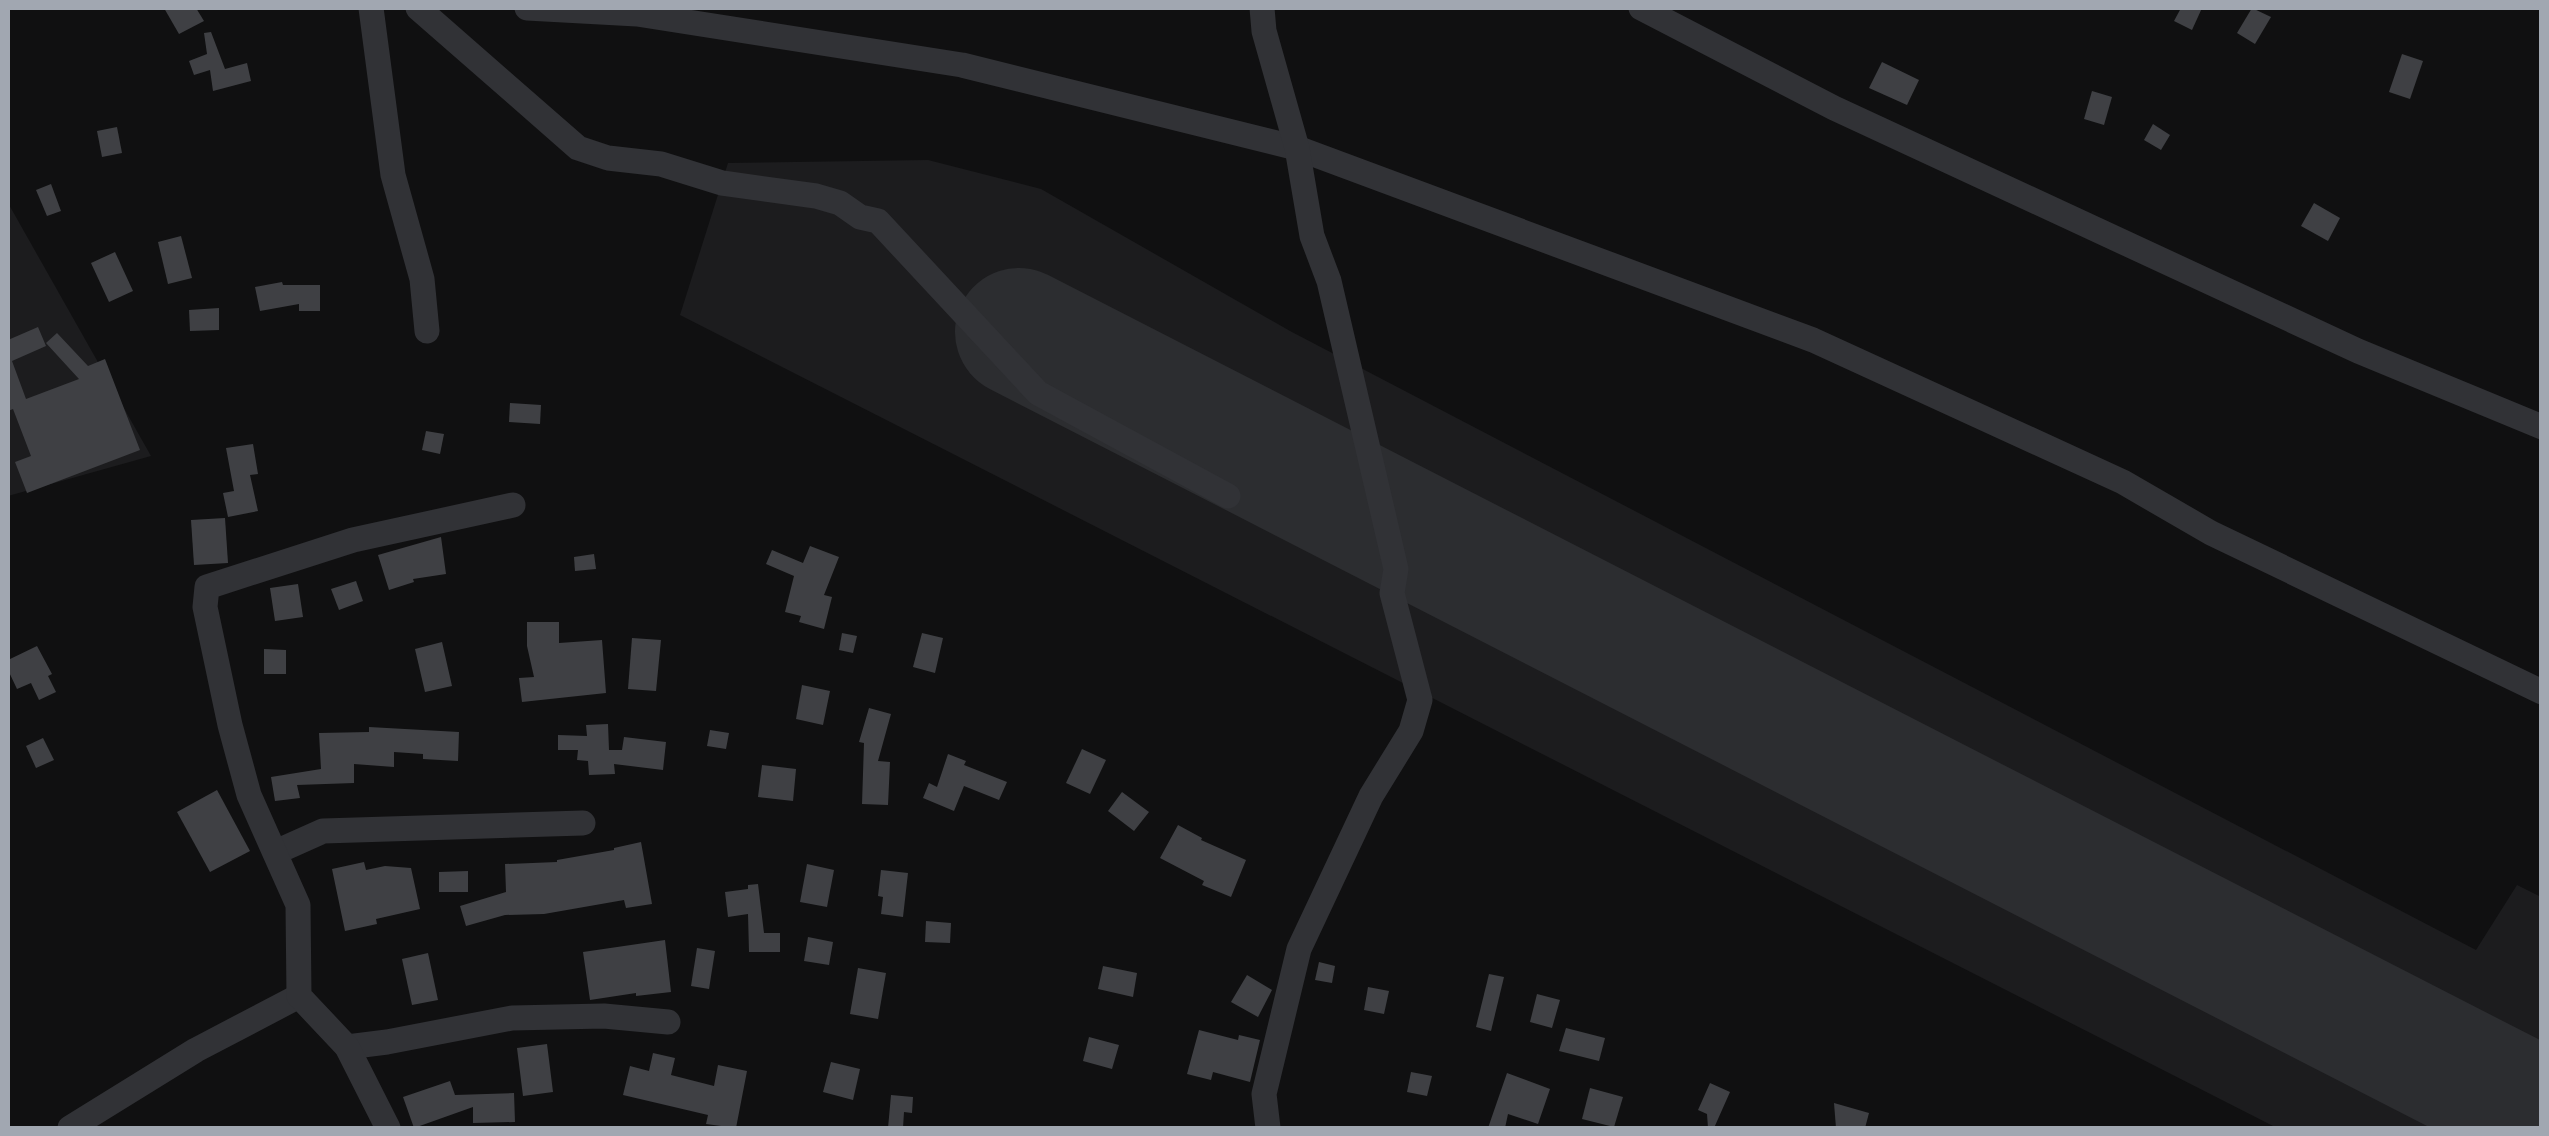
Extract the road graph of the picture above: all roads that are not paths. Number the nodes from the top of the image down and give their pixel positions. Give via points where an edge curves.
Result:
1 (371, 8) edge
2 (418, 8) edge
3 (527, 8) edge
4 (1262, 8) edge
5 (1641, 8) edge
6 (1297, 148) junction
7 (427, 331) dead end
8 (2542, 427) edge
9 (1228, 496) dead end
10 (513, 505) dead end
11 (2542, 692) edge
12 (583, 822) dead end
13 (276, 852) junction
14 (300, 996) junction
15 (668, 1022) dead end
16 (347, 1047) junction
17 (70, 1128) edge
18 (388, 1128) edge
19 (1268, 1128) edge

1 - 7 street via 393,175 422,279
2 - 9 street via 578,148 722,183 816,196 878,221 1038,393
3 - 6 street via 637,14 962,64
4 - 6 street
5 - 8 street via 1834,108 2358,350
6 - 11 street via 1813,340 2123,482 2211,533
6 - 19 street via 1312,236 1329,281 1396,568 1392,593 1420,700 1411,731 1370,796 1300,949 1264,1094
10 - 13 street via 353,540 207,587 205,607 230,724 249,795
12 - 13 street via 324,832
13 - 14 street via 298,905
14 - 16 street
14 - 17 street
15 - 16 street via 512,1018
16 - 18 street

